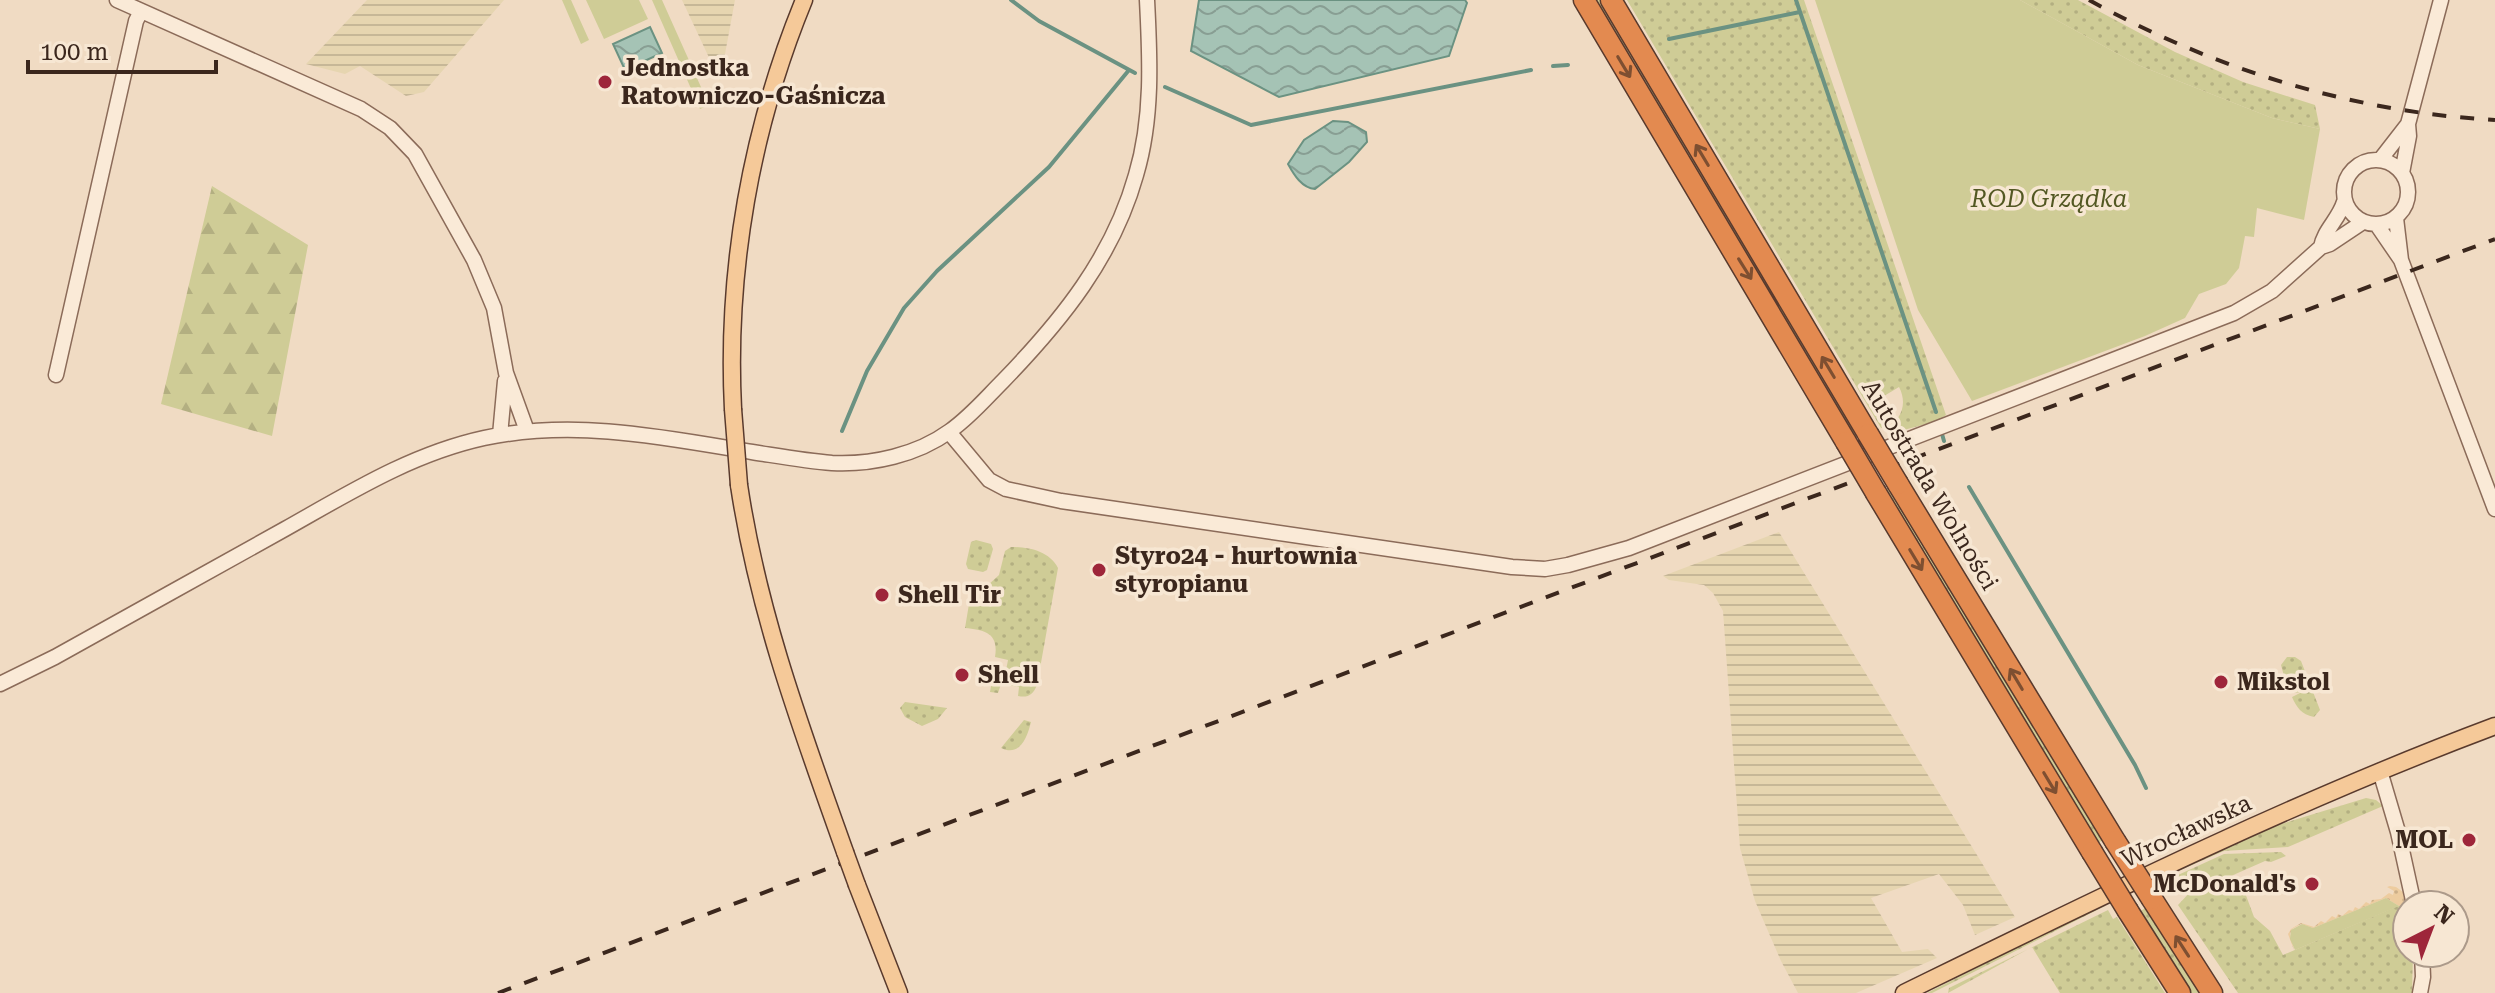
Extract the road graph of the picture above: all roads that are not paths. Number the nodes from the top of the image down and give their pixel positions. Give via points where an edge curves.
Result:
1 (117, 0) edge
2 (804, 0) edge
3 (1147, 0) edge
4 (1584, 0) edge
5 (1611, 0) edge
6 (2441, 0) edge
7 (141, 11) junction
8 (2408, 124) junction
9 (2380, 160) junction
10 (2402, 173) junction
11 (2344, 202) junction
12 (2396, 218) junction
13 (2370, 224) junction
14 (2321, 247) junction
15 (2401, 260) junction
16 (506, 373) junction
17 (56, 375) dead end
18 (527, 431) junction
19 (949, 432) junction
20 (500, 435) junction
21 (2495, 509) edge
22 (0, 684) edge
23 (2495, 726) edge
24 (2380, 771) junction
25 (2410, 889) edge
26 (2423, 969) edge
27 (899, 993) edge
28 (1904, 993) edge
29 (2180, 993) edge
30 (2212, 993) edge
31 (2420, 993) edge

1 - 7 street
2 - 27 main road, bridge via 770,98 743,215 732,327 739,485 765,616 792,703
3 - 19 street via 1144,140 1130,196 1107,249 1044,338
4 -> 29 highway, Autostrada Wolności, bridge
30 -> 5 highway, Autostrada Wolności, bridge via 1898,484
6 - 8 street
7 - 16 street via 361,109 404,140 485,284
7 - 17 street
8 - 9 street
8 - 10 street
9 - 10 street
9 - 11 street via 2351,171
10 - 12 street via 2408,200
11 - 13 street
11 - 14 street
12 - 13 street
12 - 15 street
13 - 14 street
13 - 15 street
14 - 19 street via 2272,291 2234,313 1673,532 1545,569 1314,539 1006,489 989,480
15 - 21 street
16 - 18 street
16 - 20 street
18 - 19 street via 591,429 833,463 881,461
18 - 20 street
20 - 22 street via 393,469
23 - 24 main road, Wrocławska
24 - 25 street
24 - 28 main road, Wrocławska via 2204,848
26 - 31 street

